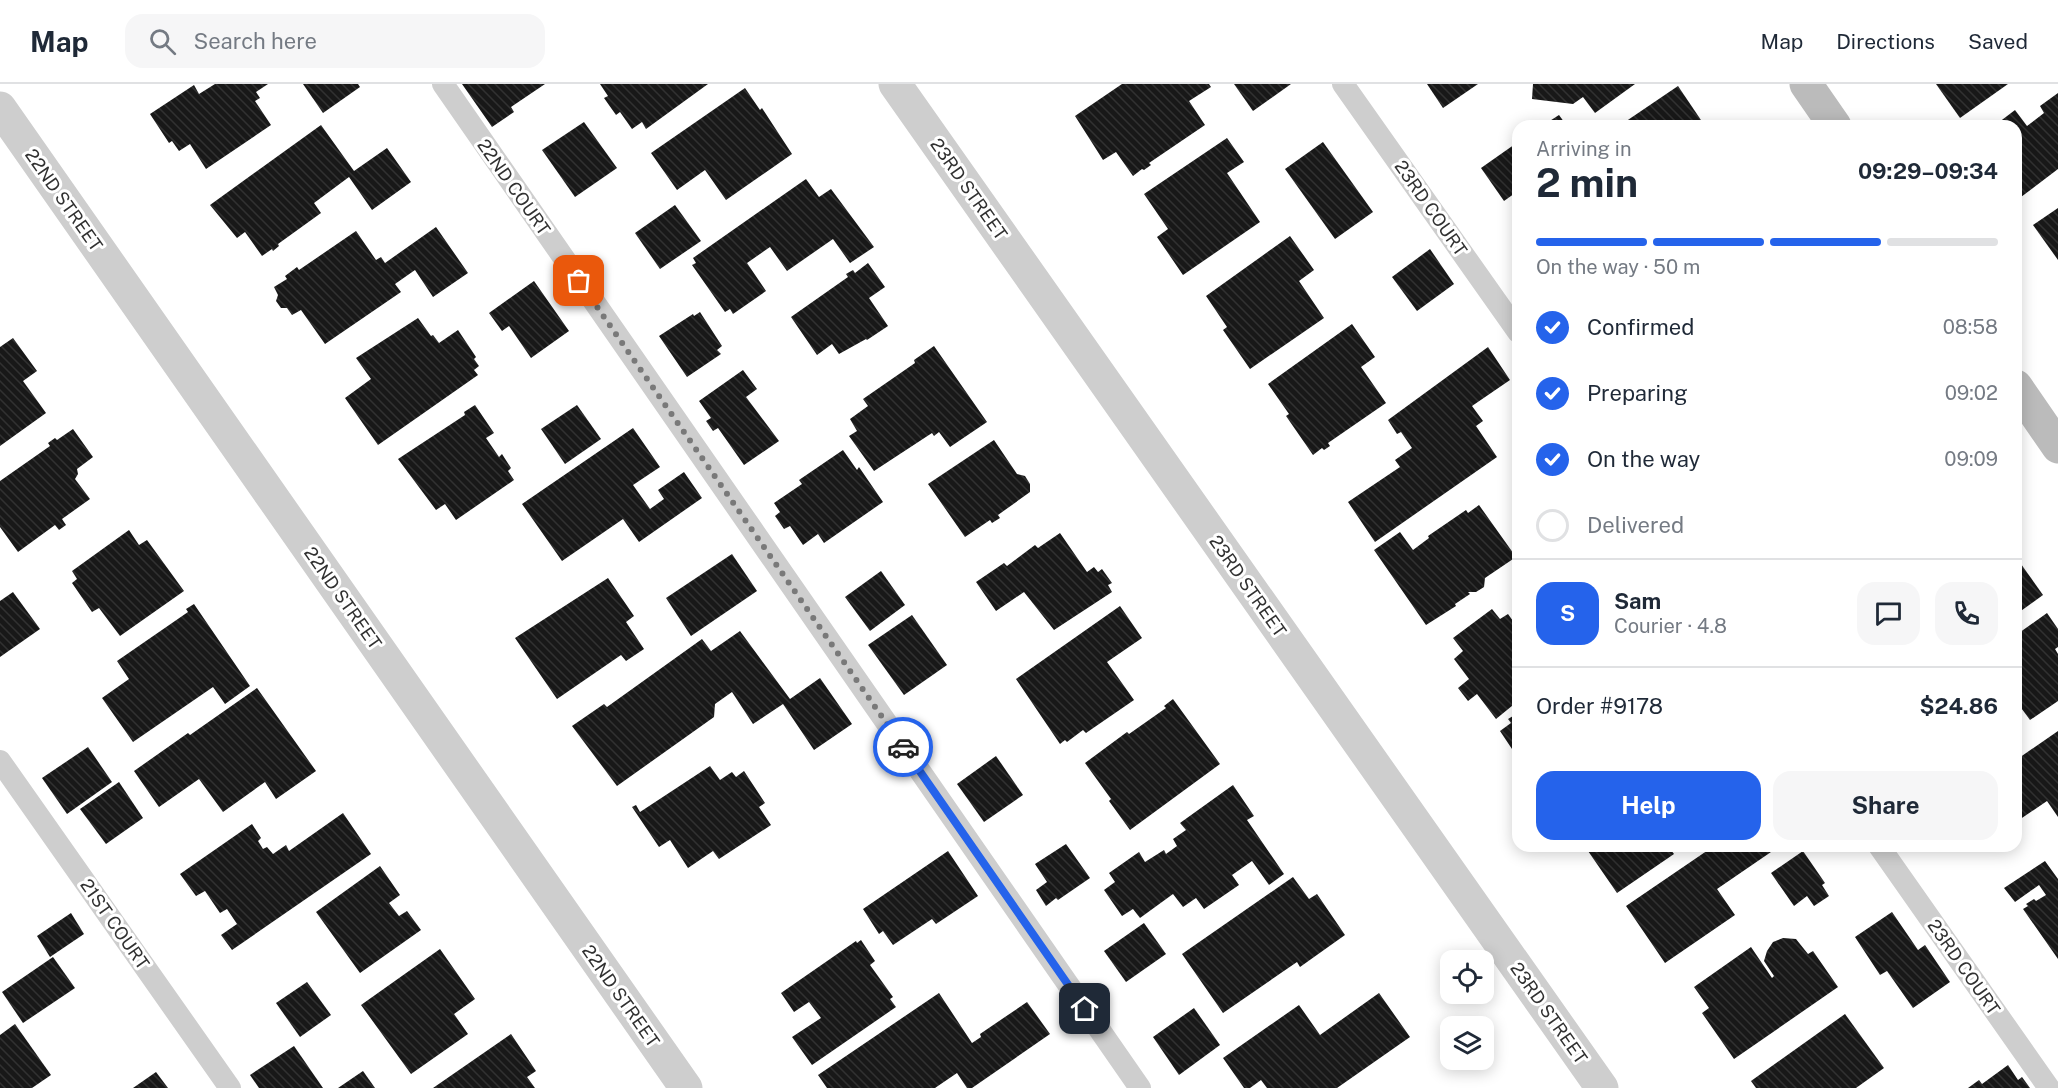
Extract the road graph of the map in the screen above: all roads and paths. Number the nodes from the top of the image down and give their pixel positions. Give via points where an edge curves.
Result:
1 (442, 84) edge
2 (895, 84) edge
3 (1344, 84) edge
4 (1806, 84) edge
5 (0, 108) edge
6 (1831, 120) edge
7 (1512, 323) edge
8 (2022, 395) edge
9 (2058, 447) edge
10 (0, 761) edge
11 (1883, 852) edge
12 (230, 1088) edge
13 (686, 1088) edge
14 (1140, 1088) edge
15 (1602, 1088) edge
16 (2049, 1088) edge

1 - 14 lane, 22ND COURT
2 - 15 street, 23RD STREET
3 - 7 lane, 23RD COURT
4 - 6 street
5 - 13 street, 22ND STREET
8 - 9 street
10 - 12 lane, 21ST COURT
11 - 16 lane, 23RD COURT

